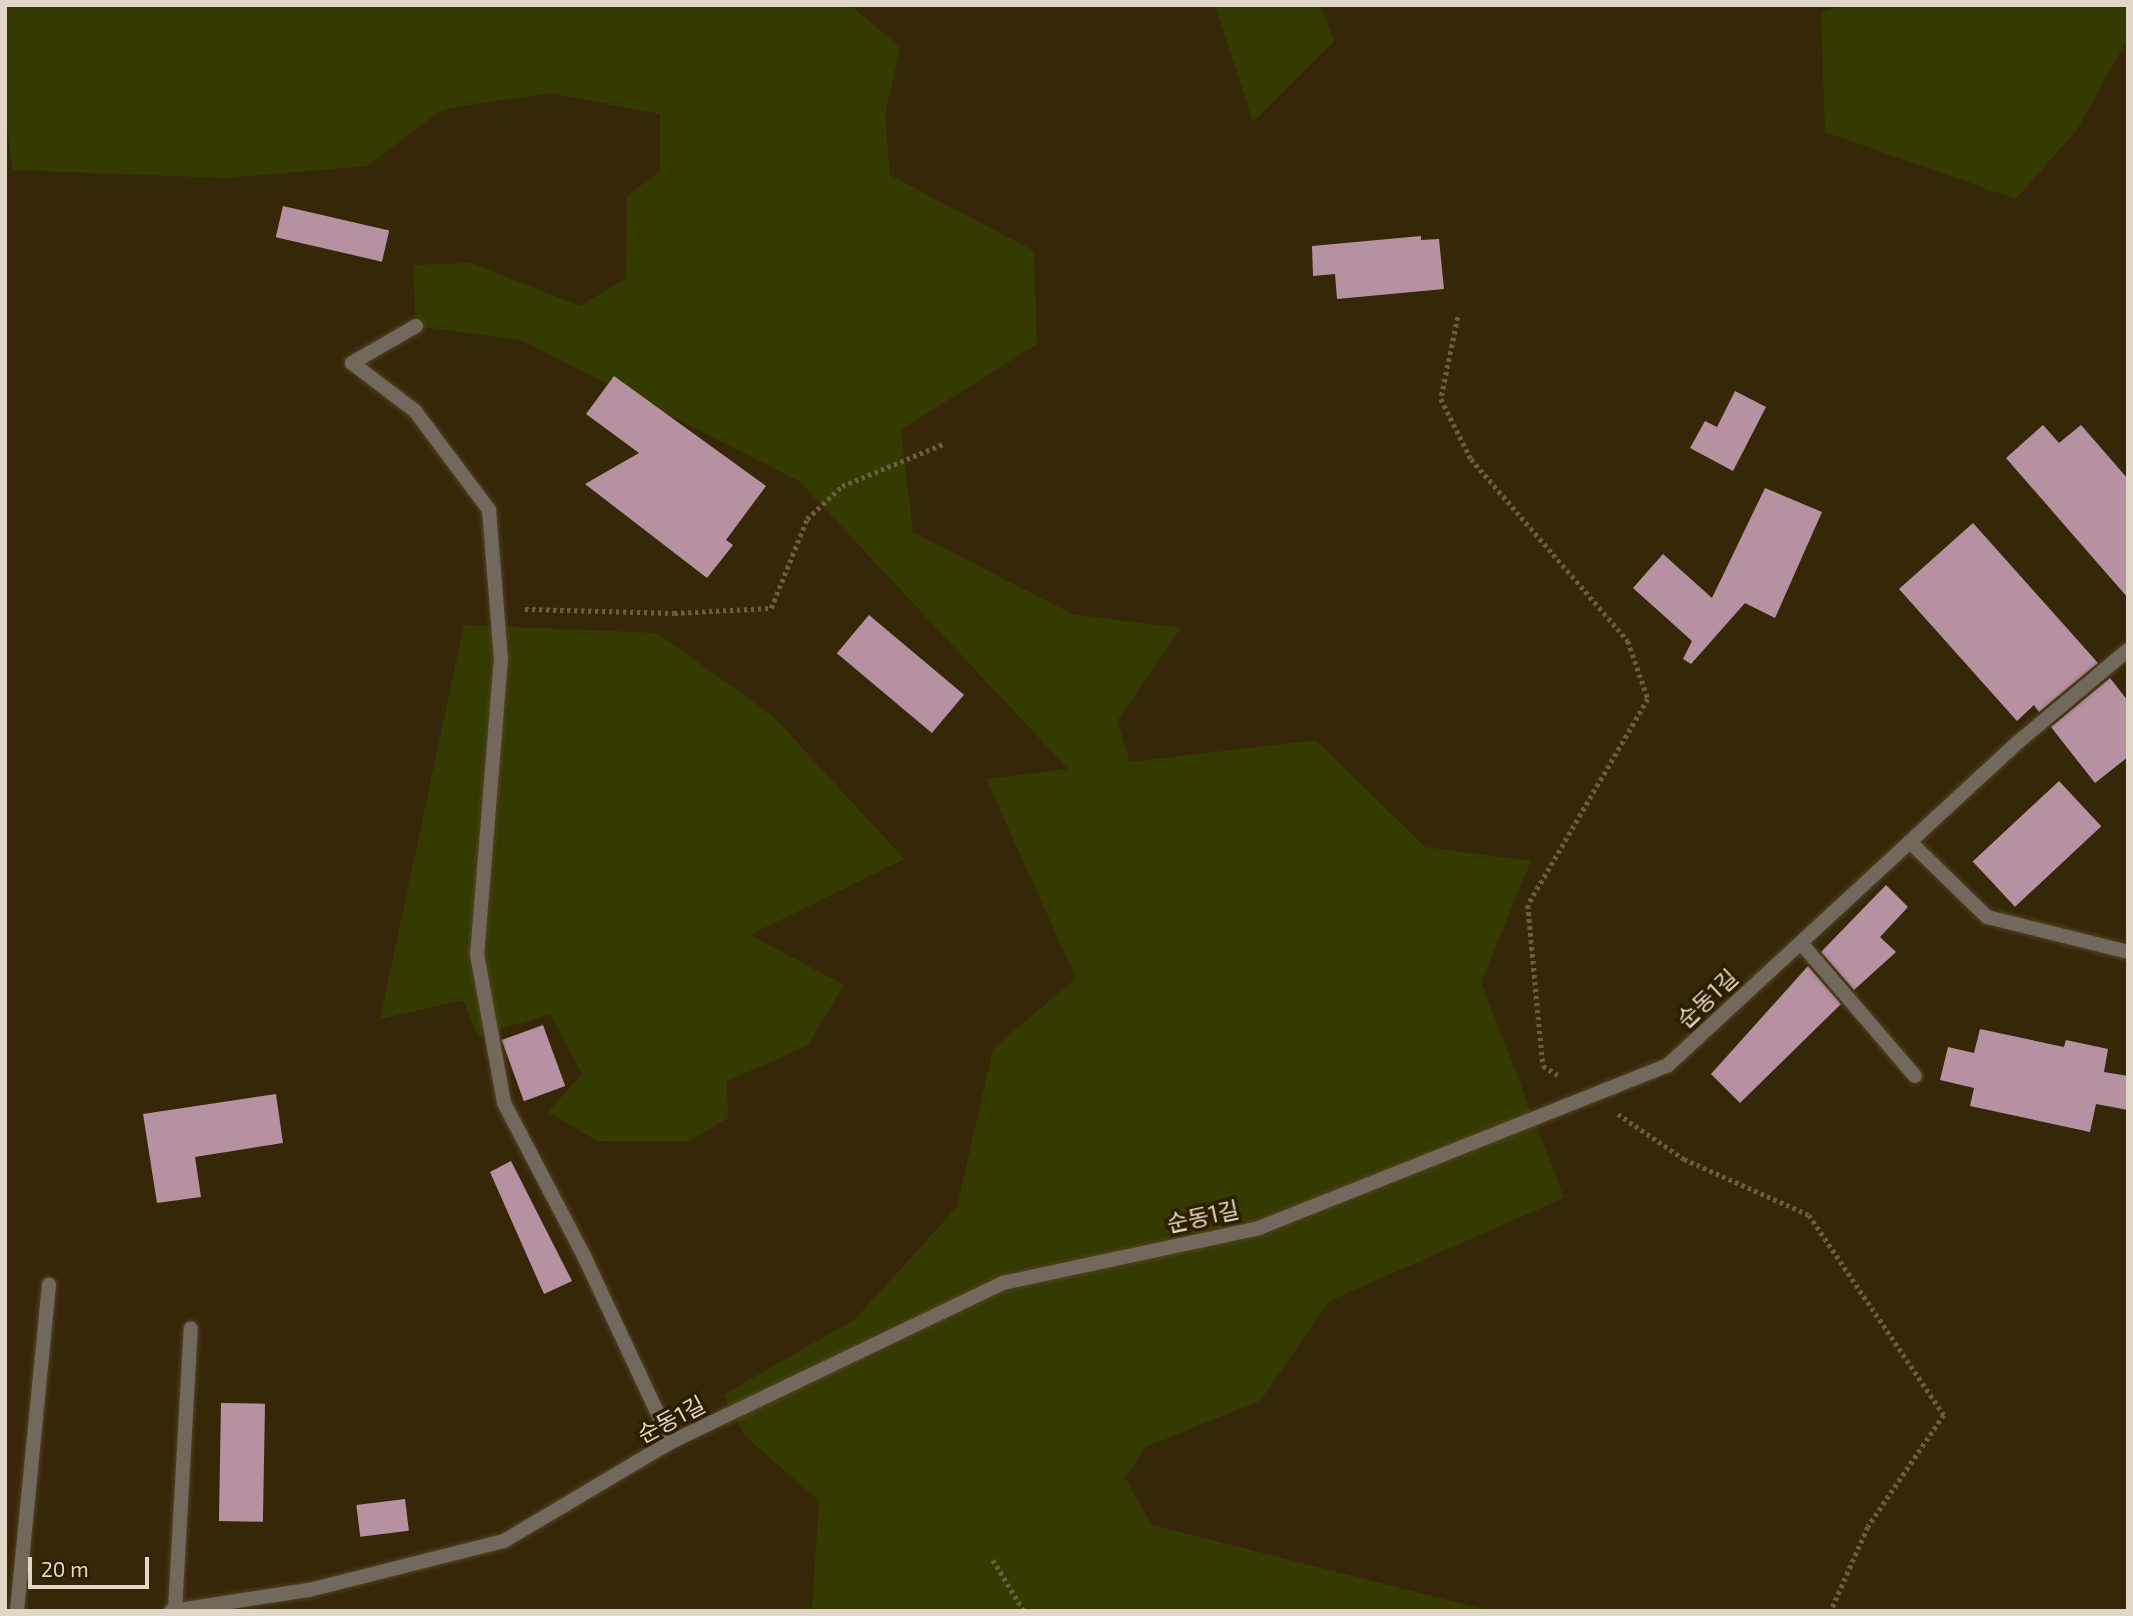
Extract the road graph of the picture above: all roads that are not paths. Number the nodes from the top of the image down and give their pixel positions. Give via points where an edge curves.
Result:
1 (416, 326) dead end
2 (2128, 650) edge
3 (1910, 842) junction
4 (1801, 943) junction
5 (2128, 951) edge
6 (1915, 1076) dead end
7 (49, 1285) dead end
8 (191, 1328) dead end
9 (671, 1443) junction
10 (173, 1610) edge
11 (17, 1611) edge

1 - 9 street via 352,363 415,411 489,510 501,658 477,954 503,1104 584,1256
2 - 3 street, 순동1길
3 - 4 street, 순동1길
3 - 5 street via 1987,917
4 - 6 street
4 - 9 street, 순동1길 via 1667,1066 1259,1228 1003,1283
7 - 11 street
8 - 10 street
9 - 10 street, 순동1길 via 504,1541 309,1590

